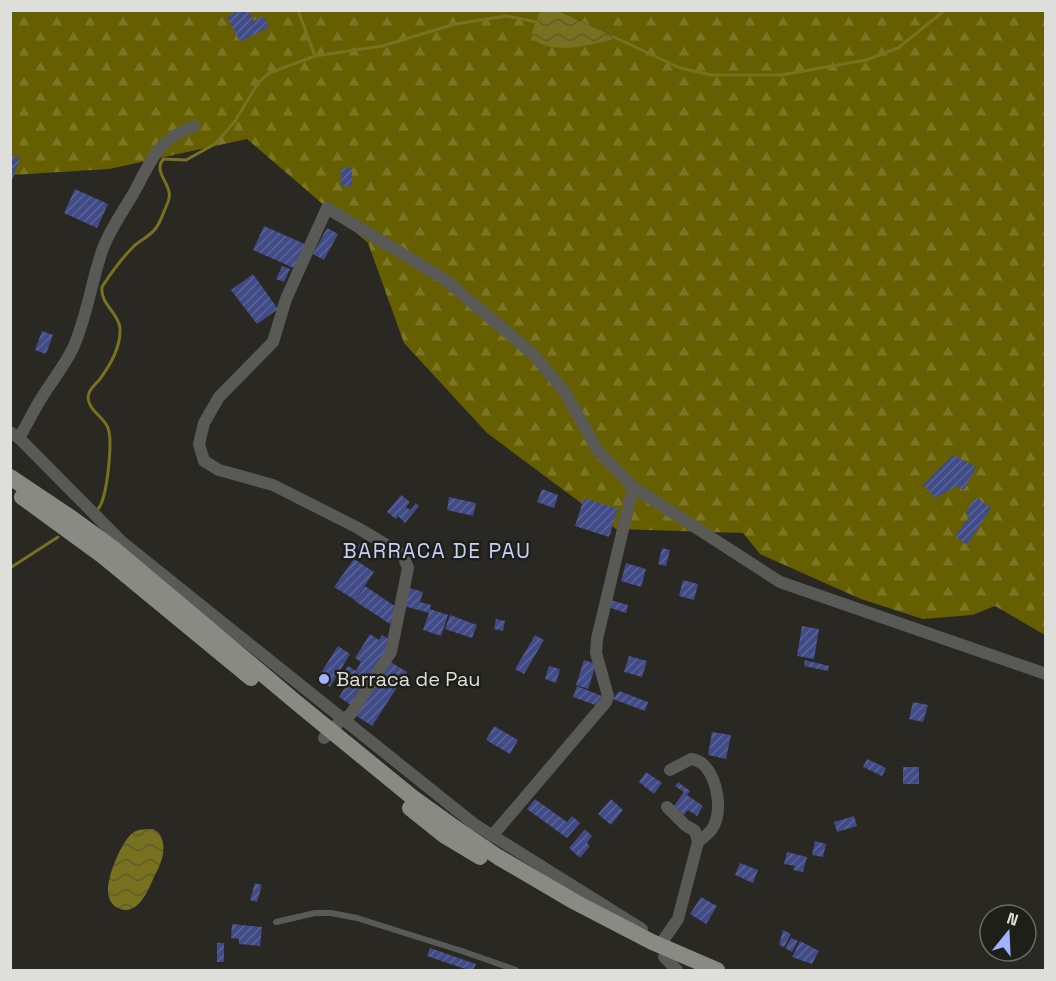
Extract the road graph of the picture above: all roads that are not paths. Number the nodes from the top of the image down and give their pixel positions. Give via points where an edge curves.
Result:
1 (194, 126) dead end
2 (15, 435) edge
3 (10, 477) edge
4 (633, 488) junction
5 (10, 490) edge
6 (1046, 674) edge
7 (332, 729) junction
8 (670, 770) dead end
9 (667, 807) dead end
10 (492, 836) junction
11 (698, 842) junction
12 (276, 922) dead end
13 (663, 950) junction
14 (695, 965) edge
15 (516, 970) edge
16 (678, 970) edge
17 (717, 970) edge

1 - 2 street via 165,141 111,228 80,333
2 - 7 street via 122,542
3 - 7 main road via 114,549
4 - 6 street via 780,582
4 - 7 street via 598,451 565,392 533,354 444,279 327,208 286,299 273,342 219,397 204,423 199,444 204,461 219,470 273,485 404,555 408,568 390,652 350,715
4 - 10 street via 597,639 606,702
5 - 7 main road
7 - 10 street
7 - 13 main road via 445,836 608,930
7 - 14 main road via 412,797 498,857 584,908
8 - 11 street via 692,759 704,765 714,784 716,819 712,829
9 - 11 street via 694,831
10 - 13 street via 558,876
11 - 13 street via 678,919
12 - 15 lane via 315,913 357,918
13 - 14 main road
13 - 16 street
14 - 17 main road

